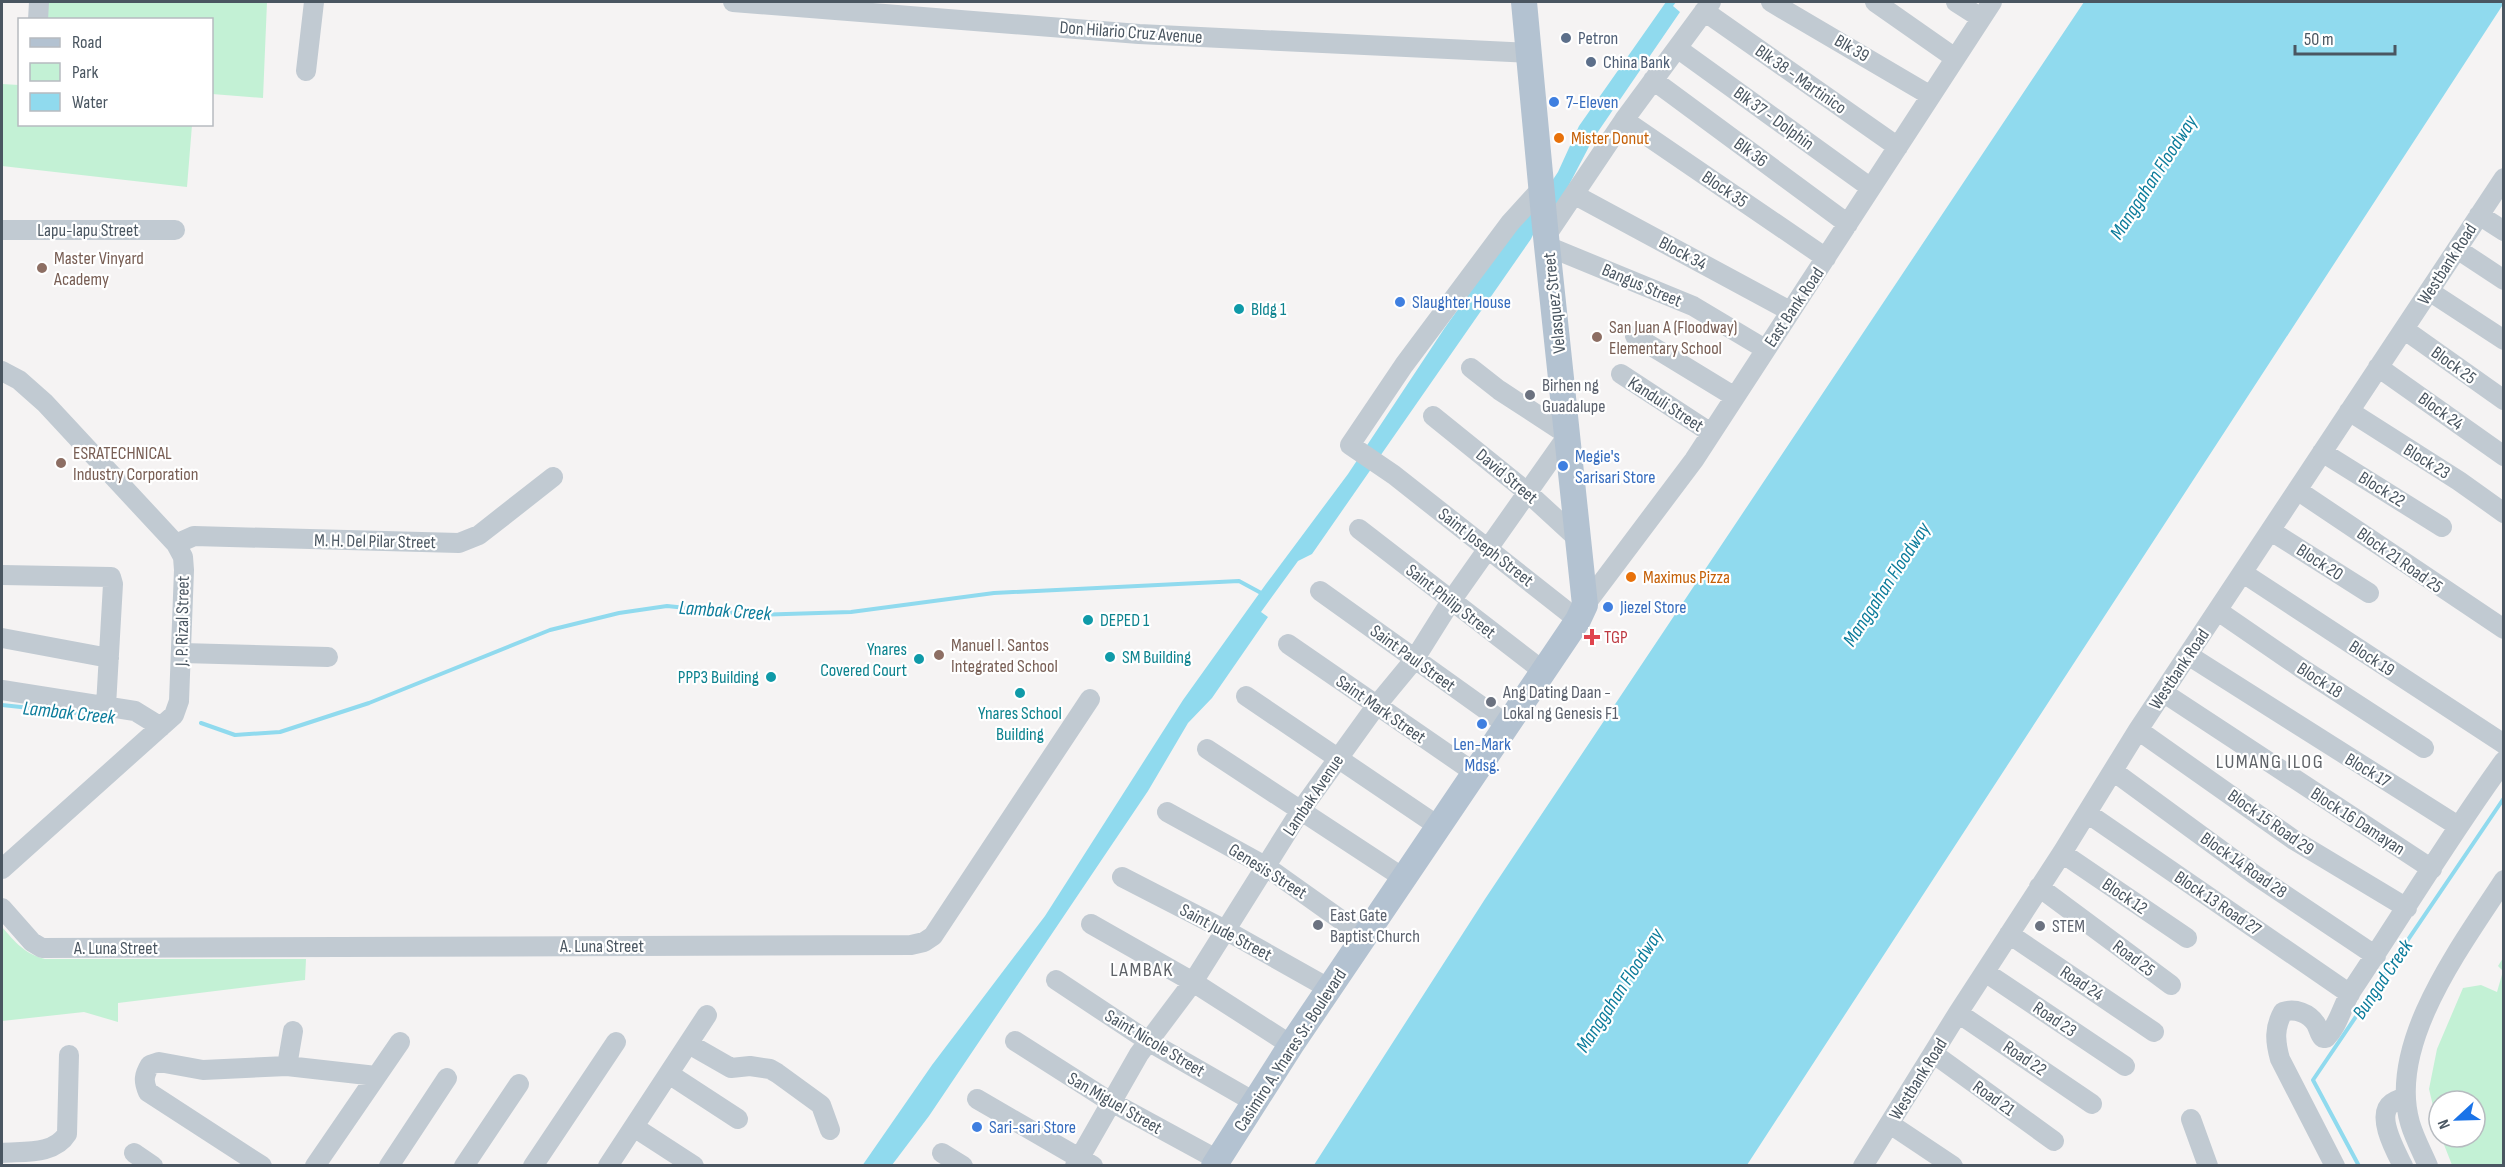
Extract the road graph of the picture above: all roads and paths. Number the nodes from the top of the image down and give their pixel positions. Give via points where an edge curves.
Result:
1 (39, 2) edge
2 (314, 2) edge
3 (733, 2) edge
4 (1524, 2) edge
5 (1772, 2) edge
6 (1875, 2) edge
7 (1956, 2) edge
8 (1992, 2) edge
9 (1707, 6) edge
10 (38, 18) edge
11 (1981, 18) junction
12 (1677, 48) junction
13 (1529, 52) junction
14 (1955, 58) junction
15 (306, 71) dead end
16 (1653, 80) junction
17 (1931, 96) junction
18 (1624, 120) junction
19 (1898, 147) junction
20 (2504, 178) edge
21 (1871, 188) junction
22 (1541, 189) junction
23 (1575, 195) junction
24 (2479, 215) junction
25 (1848, 224) junction
26 (2, 230) edge
27 (175, 230) dead end
28 (2504, 231) edge
29 (1547, 241) junction
30 (2457, 249) junction
31 (1826, 258) junction
32 (2504, 280) edge
33 (2429, 291) junction
34 (1790, 312) junction
35 (2405, 330) junction
36 (1635, 336) dead end
37 (2504, 340) edge
38 (1765, 349) junction
39 (2378, 367) junction
40 (1471, 368) dead end
41 (2, 371) edge
42 (1621, 374) dead end
43 (1735, 397) junction
44 (2504, 400) edge
45 (2349, 411) junction
46 (1433, 416) dead end
47 (1711, 433) junction
48 (1568, 435) junction
49 (2322, 452) junction
50 (2504, 456) edge
51 (553, 477) dead end
52 (2297, 490) junction
53 (1527, 492) junction
54 (2504, 513) edge
55 (2442, 527) dead end
56 (1359, 529) dead end
57 (2271, 531) junction
58 (1578, 538) junction
59 (176, 544) junction
60 (1488, 548) junction
61 (2243, 573) junction
62 (2, 575) edge
63 (1320, 591) dead end
64 (2369, 593) dead end
65 (1451, 601) junction
66 (2218, 610) junction
67 (1581, 612) junction
68 (2504, 629) edge
69 (2, 638) edge
70 (1288, 644) dead end
71 (182, 653) junction
72 (2188, 655) junction
73 (328, 657) dead end
74 (109, 658) junction
75 (1414, 660) junction
76 (1543, 671) junction
77 (2, 690) edge
78 (2164, 693) junction
79 (1246, 696) dead end
80 (1089, 699) dead end
81 (106, 706) junction
82 (1376, 706) junction
83 (1506, 724) junction
84 (161, 727) junction
85 (2138, 730) junction
86 (2424, 748) dead end
87 (1207, 749) dead end
88 (2503, 749) edge
89 (1336, 759) junction
90 (2113, 771) junction
91 (1475, 773) junction
92 (1301, 810) junction
93 (1167, 812) dead end
94 (2086, 813) junction
95 (1438, 826) junction
96 (2458, 826) junction
97 (2062, 853) junction
98 (1265, 866) junction
99 (2, 869) edge
100 (2432, 869) junction
101 (1122, 878) dead end
102 (1405, 879) junction
103 (2504, 880) edge
104 (2039, 887) junction
105 (2, 908) edge
106 (2408, 908) junction
107 (1091, 924) dead end
108 (1227, 931) junction
109 (2009, 934) junction
110 (1365, 937) junction
111 (2187, 938) dead end
112 (2376, 956) junction
113 (1984, 972) junction
114 (1056, 980) dead end
115 (1193, 982) junction
116 (2171, 985) dead end
117 (1330, 989) junction
118 (2350, 994) junction
119 (1958, 1013) junction
120 (707, 1015) dead end
121 (294, 1031) dead end
122 (2154, 1032) dead end
123 (400, 1041) dead end
124 (1015, 1041) dead end
125 (1148, 1041) junction
126 (616, 1042) dead end
127 (689, 1044) junction
128 (1292, 1045) junction
129 (1934, 1054) junction
130 (69, 1055) dead end
131 (287, 1066) junction
132 (2125, 1066) dead end
133 (669, 1074) junction
134 (376, 1076) junction
135 (447, 1078) dead end
136 (519, 1084) dead end
137 (2405, 1097) junction
138 (978, 1099) dead end
139 (1112, 1102) junction
140 (1256, 1102) junction
141 (2092, 1104) dead end
142 (738, 1119) dead end
143 (2191, 1119) dead end
144 (1890, 1124) junction
145 (633, 1127) junction
146 (830, 1130) dead end
147 (2054, 1141) dead end
148 (2, 1153) edge
149 (134, 1153) dead end
150 (942, 1153) dead end
151 (1083, 1163) edge
152 (1216, 1163) edge
153 (153, 1166) edge
154 (262, 1166) edge
155 (315, 1166) edge
156 (389, 1166) edge
157 (464, 1166) edge
158 (533, 1166) edge
159 (608, 1166) edge
160 (694, 1166) edge
161 (963, 1166) edge
162 (1863, 1166) edge
163 (1953, 1166) edge
164 (2208, 1166) edge
165 (2335, 1166) edge
166 (2403, 1166) edge
167 (2428, 1166) edge

1 - 10 street
2 - 15 street
3 - 13 street, Don Hilario Cruz Avenue via 1139,34
4 - 13 main road, Velasquez Street
5 - 17 street, Blk 39
6 - 14 street
7 - 11 street
8 - 11 street, East Bank Road
9 - 12 street
9 - 19 street, Blk 38 - Martinico
11 - 14 street, East Bank Road
12 - 16 street
12 - 21 street, Blk 37 - Dolphin
13 - 22 main road, Velasquez Street
14 - 17 street, East Bank Road
16 - 18 street
16 - 25 street, Blk 36
17 - 19 street, East Bank Road
18 - 23 street
18 - 31 street, Block 35
19 - 21 street, East Bank Road
20 - 24 street, Westbank Road
21 - 25 street, East Bank Road
22 - 29 main road, Velasquez Street
22 - 60 street, Saint Joseph Street via 1510,223 1404,365 1355,448
23 - 29 street
23 - 34 street, Block 34
24 - 28 street
24 - 30 street, Westbank Road
25 - 31 street, East Bank Road
26 - 27 street, Lapu-lapu Street
29 - 38 street, Bangus Street via 1693,306
29 - 48 main road, Velasquez Street
30 - 32 street
30 - 33 street, Westbank Road
31 - 34 street, East Bank Road
33 - 35 street, Westbank Road
33 - 37 street
34 - 38 street, East Bank Road
35 - 39 street, Westbank Road
35 - 44 street, Block 25
36 - 43 street
38 - 43 street, East Bank Road
39 - 45 street, Westbank Road
39 - 50 street, Block 24
40 - 48 street
41 - 59 street, J. P. Rizal Street via 45,403
42 - 47 street, Kanduli Street
43 - 47 street, East Bank Road
45 - 49 street, Westbank Road
45 - 54 street, Block 23
46 - 53 street, David Street
47 - 67 street, East Bank Road
48 - 53 street, Lambak Avenue
48 - 58 main road, Velasquez Street
49 - 52 street, Westbank Road
49 - 55 street, Block 22
51 - 59 street, M. H. Del Pilar Street via 478,535 459,543 194,536
52 - 57 street, Westbank Road
52 - 68 street, Block 21 Road 25
53 - 58 street, David Street
53 - 60 street, Lambak Avenue
56 - 65 street, Saint Philip Street
57 - 61 street, Westbank Road
57 - 64 street, Block 20
58 - 67 main road, Velasquez Street
59 - 71 street, J. P. Rizal Street via 184,570
60 - 65 street, Lambak Avenue
60 - 67 street, Saint Joseph Street
61 - 66 street, Westbank Road
61 - 88 street, Block 19
62 - 74 street via 111,577
63 - 75 street, Saint Paul Street
65 - 75 street, Lambak Avenue
65 - 76 street, Saint Philip Street
66 - 72 street, Westbank Road
66 - 86 street, Block 18
67 - 76 main road, Casimiro A. Ynares Sr. Boulevard
69 - 74 street
70 - 82 street, Saint Mark Street
71 - 73 street
71 - 84 street, J. P. Rizal Street via 179,701 174,715
72 - 78 street, Westbank Road
72 - 96 street, Block 17
74 - 81 street
75 - 82 street, Lambak Avenue
75 - 83 street, Saint Paul Street
76 - 83 main road, Casimiro A. Ynares Sr. Boulevard
77 - 81 street
78 - 85 street, Westbank Road
78 - 100 street, Block 16 Damayan
79 - 89 street
80 - 105 street, A. Luna Street via 933,936 911,945 42,948
81 - 84 street via 135,711
82 - 89 street, Lambak Avenue
82 - 91 street, Saint Mark Street
83 - 91 main road, Casimiro A. Ynares Sr. Boulevard
84 - 99 street, J. P. Rizal Street
85 - 90 street, Westbank Road
85 - 106 street, Block 15 Road 29 via 2294,840
87 - 92 street
88 - 96 street
89 - 92 street, Lambak Avenue
89 - 95 street
90 - 94 street, Westbank Road
90 - 112 street, Block 14 Road 28 via 2255,875
91 - 95 main road, Casimiro A. Ynares Sr. Boulevard
92 - 98 street, Lambak Avenue
92 - 102 street
93 - 98 street, Genesis Street
94 - 97 street, Westbank Road
94 - 118 street, Block 13 Road 27
95 - 102 main road, Casimiro A. Ynares Sr. Boulevard
96 - 100 street
97 - 104 street, Westbank Road
97 - 111 street, Block 12
98 - 108 street, Lambak Avenue
98 - 110 street, Genesis Street
100 - 106 street
101 - 108 street, Saint Jude Street
102 - 110 main road, Casimiro A. Ynares Sr. Boulevard
103 - 137 street via 2423,1015 2413,1039
104 - 109 street, Westbank Road
104 - 116 street, Road 25
106 - 112 street
107 - 115 street
108 - 115 street, Lambak Avenue
108 - 117 street, Saint Jude Street
109 - 113 street, Westbank Road
109 - 122 street, Road 24
110 - 117 main road, Casimiro A. Ynares Sr. Boulevard
112 - 118 street
113 - 119 street, Westbank Road
113 - 132 street, Road 23
114 - 125 street, Saint Nicole Street
115 - 125 street, Lambak Avenue
115 - 128 street
117 - 128 main road, Casimiro A. Ynares Sr. Boulevard
118 - 165 street via 2326,1038 2319,1035 2315,1023 2297,1011 2283,1012 2276,1024 2280,1059
119 - 129 street, Westbank Road
119 - 141 street, Road 22
120 - 127 street
121 - 131 street
123 - 134 street
124 - 139 street, San Miguel Street
125 - 139 street, Lambak Avenue
125 - 140 street, Saint Nicole Street
126 - 158 street
127 - 133 street
127 - 146 street via 731,1068 750,1066 777,1073 821,1105
128 - 140 main road, Casimiro A. Ynares Sr. Boulevard
129 - 144 street, Westbank Road
129 - 147 street, Road 21
130 - 148 street via 67,1134 62,1143 52,1148
131 - 134 street
131 - 154 street via 203,1070 159,1062 150,1065 145,1073 148,1092
133 - 142 street
133 - 145 street
134 - 155 street
135 - 156 street
136 - 157 street
137 - 166 street via 2391,1103 2386,1111 2392,1144
137 - 167 street via 2410,1123
138 - 151 street
139 - 151 street, Lambak Avenue
139 - 152 street, San Miguel Street
140 - 152 main road, Casimiro A. Ynares Sr. Boulevard
143 - 164 street
144 - 162 street, Westbank Road
144 - 163 street
145 - 159 street
145 - 160 street
149 - 153 street
150 - 161 street

